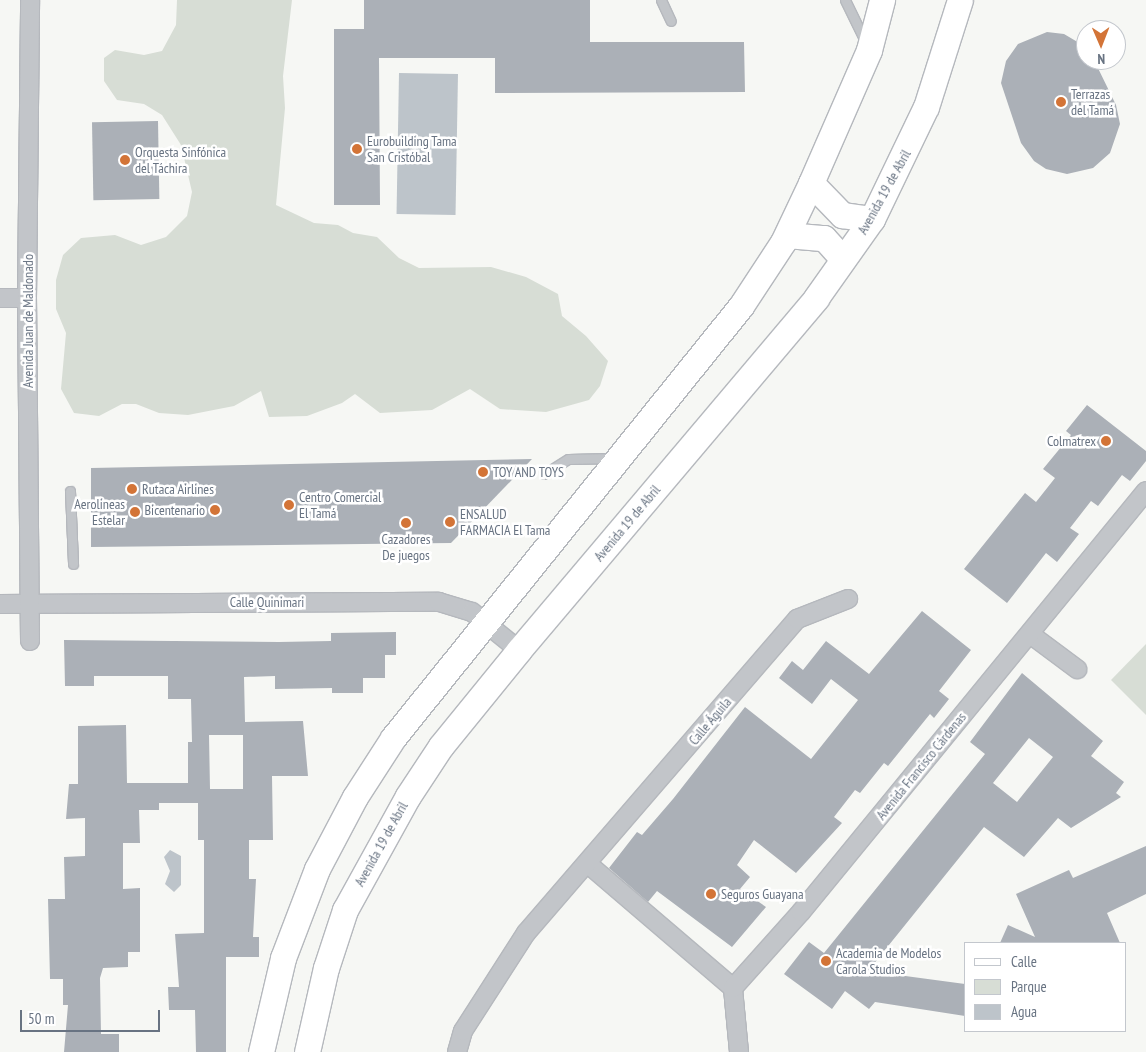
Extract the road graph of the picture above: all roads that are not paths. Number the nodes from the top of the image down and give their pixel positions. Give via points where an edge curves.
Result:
1 (30, 0) edge
2 (661, 0) edge
3 (846, 0) edge
4 (882, 0) edge
5 (960, 0) edge
6 (671, 21) dead end
7 (869, 50) junction
8 (811, 183) junction
9 (872, 219) junction
10 (787, 235) junction
11 (843, 259) junction
12 (0, 298) edge
13 (27, 298) junction
14 (619, 458) junction
15 (544, 474) dead end
16 (70, 491) dead end
17 (1146, 491) edge
18 (73, 564) dead end
19 (848, 599) dead end
20 (29, 603) junction
21 (0, 604) edge
22 (485, 623) junction
23 (1030, 634) junction
24 (30, 642) dead end
25 (519, 650) junction
26 (1076, 669) dead end
27 (588, 864) junction
28 (733, 988) junction
29 (260, 1052) edge
30 (307, 1052) edge
31 (457, 1052) edge
32 (739, 1052) edge

1 - 13 street, Avenida Juan de Maldonado
2 - 6 lane
3 - 7 lane
4 - 7 main road
5 - 9 main road, Avenida 19 de Abril via 933,90
7 - 8 main road
8 - 9 main road via 842,215
8 - 10 main road
9 - 11 main road, Avenida 19 de Abril
10 - 11 main road via 824,238
10 - 14 main road via 742,306
11 - 25 main road, Avenida 19 de Abril via 816,298
12 - 13 street
13 - 20 street, Avenida Juan de Maldonado
14 - 15 lane via 568,459
14 - 22 main road
16 - 18 lane
17 - 23 street, Avenida Francisco Cárdenas
19 - 27 street, Calle Águila via 797,619
20 - 21 street, Calle Quinimari
20 - 22 street, Calle Quinimari via 422,601 472,612
20 - 24 street, Avenida Juan de Maldonado
22 - 25 street, Calle Quinimari
22 - 29 main road via 393,738 355,797 317,869 283,958
23 - 26 street
23 - 28 street, Avenida Francisco Cárdenas via 801,912
25 - 30 main road, Avenida 19 de Abril via 441,746 377,848 345,910 326,968
27 - 28 street
27 - 31 street, Calle Águila via 526,933 500,969 463,1031
28 - 32 street

